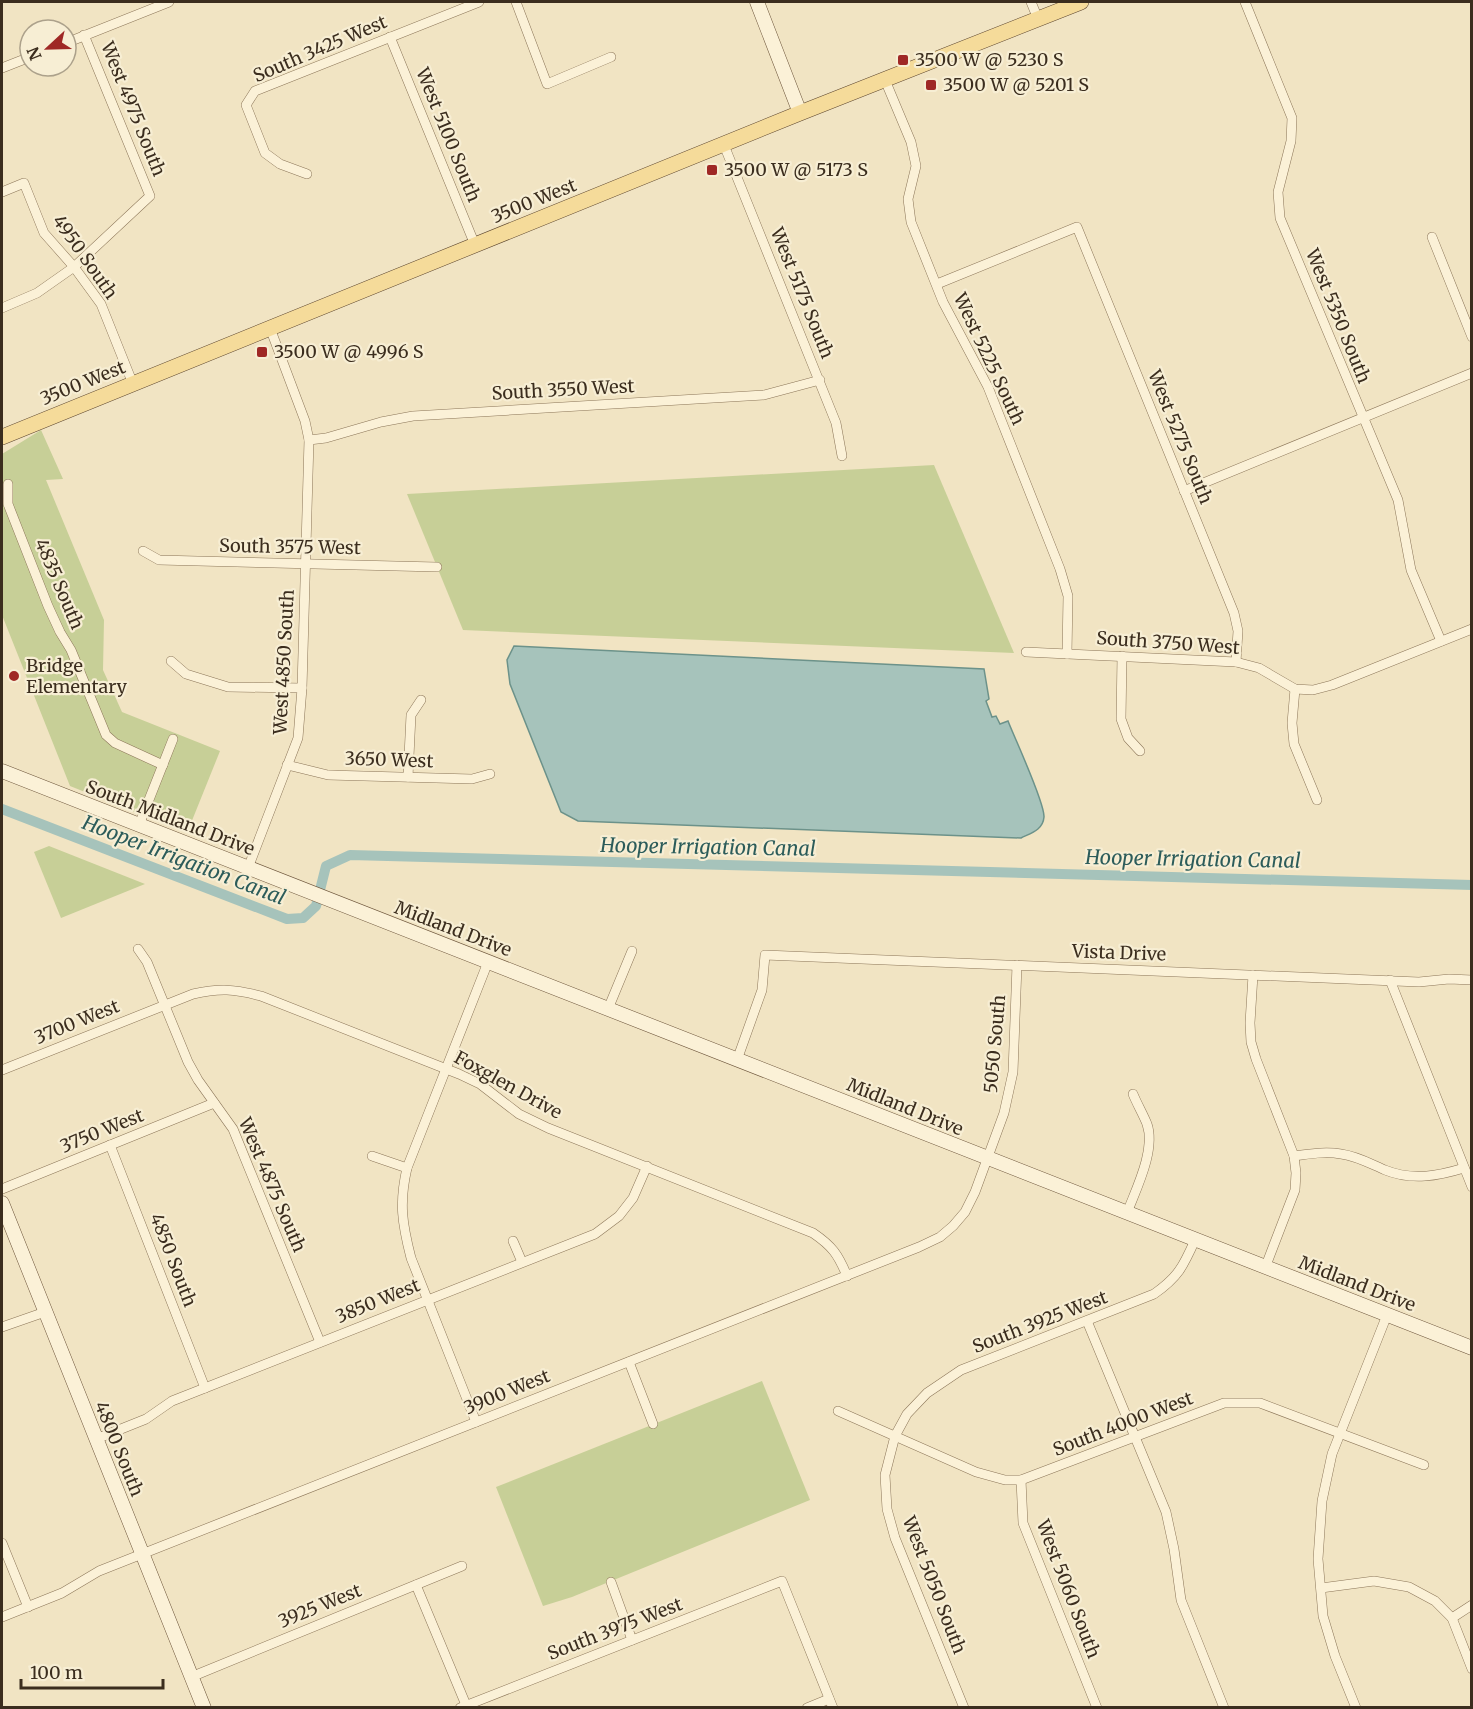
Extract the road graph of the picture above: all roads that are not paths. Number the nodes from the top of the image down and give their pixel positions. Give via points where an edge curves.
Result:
1 (169, 2) edge
2 (479, 2) edge
3 (516, 2) edge
4 (757, 2) edge
5 (1031, 2) edge
6 (1081, 2) edge
7 (1245, 2) edge
8 (1038, 19) junction
9 (84, 35) junction
10 (390, 37) junction
11 (78, 38) edge
12 (611, 57) dead end
13 (18, 62) edge
14 (2, 68) edge
15 (885, 80) junction
16 (800, 113) junction
17 (724, 145) junction
18 (307, 174) dead end
19 (2, 192) edge
20 (1432, 237) dead end
21 (475, 245) junction
22 (74, 267) junction
23 (937, 284) junction
24 (2, 308) edge
25 (270, 328) junction
26 (1472, 337) edge
27 (1472, 373) edge
28 (820, 380) junction
29 (133, 384) junction
30 (1362, 418) junction
31 (2, 436) edge
32 (309, 440) junction
33 (842, 456) dead end
34 (8, 484) dead end
35 (1184, 491) junction
36 (143, 551) dead end
37 (305, 563) junction
38 (437, 567) dead end
39 (1472, 629) edge
40 (1441, 641) junction
41 (1026, 652) dead end
42 (1067, 654) junction
43 (1122, 656) junction
44 (171, 661) dead end
45 (1236, 662) junction
46 (302, 688) junction
47 (1295, 689) junction
48 (421, 700) dead end
49 (173, 739) dead end
50 (1140, 751) dead end
51 (163, 765) junction
52 (287, 765) junction
53 (2, 771) edge
54 (490, 774) dead end
55 (408, 777) junction
56 (1317, 800) dead end
57 (139, 825) junction
58 (248, 868) junction
59 (325, 898) joint
60 (138, 949) dead end
61 (632, 951) dead end
62 (488, 962) junction
63 (1017, 965) junction
64 (1253, 975) junction
65 (1472, 980) edge
66 (1390, 981) junction
67 (165, 1005) junction
68 (608, 1009) junction
69 (737, 1060) junction
70 (447, 1068) junction
71 (2, 1070) edge
72 (1133, 1094) dead end
73 (214, 1103) junction
74 (110, 1145) junction
75 (372, 1156) dead end
76 (1294, 1156) junction
77 (987, 1158) junction
78 (647, 1166) junction
79 (407, 1168) junction
80 (1464, 1168) junction
81 (1472, 1187) edge
82 (2, 1189) edge
83 (2, 1203) edge
84 (1127, 1213) junction
85 (513, 1240) dead end
86 (1195, 1240) junction
87 (522, 1262) junction
88 (1265, 1268) junction
89 (847, 1276) junction
90 (427, 1300) junction
91 (45, 1312) junction
92 (1387, 1316) junction
93 (1087, 1321) junction
94 (2, 1327) edge
95 (320, 1342) junction
96 (1472, 1348) edge
97 (629, 1362) junction
98 (205, 1388) junction
99 (838, 1411) dead end
100 (476, 1422) junction
101 (653, 1424) dead end
102 (1340, 1433) junction
103 (895, 1436) junction
104 (1135, 1437) junction
105 (96, 1439) junction
106 (1424, 1465) dead end
107 (1021, 1480) junction
108 (2, 1543) edge
109 (142, 1554) junction
110 (462, 1566) dead end
111 (611, 1582) dead end
112 (416, 1585) junction
113 (1321, 1588) junction
114 (1472, 1605) edge
115 (28, 1607) junction
116 (2, 1617) edge
117 (1452, 1618) junction
118 (632, 1640) junction
119 (1472, 1669) edge
120 (191, 1677) junction
121 (831, 1703) edge
122 (463, 1706) edge
123 (204, 1707) edge
124 (807, 1707) edge
125 (964, 1707) edge
126 (1097, 1707) edge
127 (1224, 1707) edge
128 (1356, 1707) edge

1 - 9 street
2 - 10 street, South 3425 West
3 - 12 street via 547,84
4 - 16 street
5 - 8 street
6 - 8 main road, 3500 West
7 - 30 street, West 5350 South via 1292,118 1292,141 1278,192 1280,218
8 - 15 main road, 3500 West
9 - 11 street
9 - 22 street, West 4975 South via 150,196
10 - 18 street, South 3425 West via 255,91 246,105 265,153 280,164
10 - 21 street, West 5100 South
13 - 14 street
15 - 16 main road, 3500 West
15 - 23 street, West 5225 South via 911,142 916,166 908,199 911,222
16 - 17 main road, 3500 West
17 - 21 main road, 3500 West
17 - 28 street, West 5175 South
19 - 22 street, 4950 South via 24,183 44,233
20 - 26 street
21 - 25 main road, 3500 West
22 - 24 street via 38,292
22 - 29 street, 4950 South via 101,304
23 - 35 street, West 5275 South via 1077,227
23 - 42 street, West 5225 South via 988,387 1060,569 1068,596
25 - 29 main road, 3500 West
25 - 32 street, West 4850 South
27 - 30 street
28 - 32 street, South 3550 West via 764,395 413,416
28 - 33 street, West 5175 South via 836,423
29 - 31 main road, 3500 West
30 - 35 street
30 - 40 street, West 5350 South via 1398,500 1411,570
32 - 37 street, West 4850 South
34 - 51 street, 4835 South via 8,504 48,606 106,735
35 - 45 street, West 5275 South via 1234,613 1238,631
36 - 37 street, South 3575 West via 159,560
37 - 38 street, South 3575 West
37 - 46 street, West 4850 South
39 - 40 street
40 - 47 street via 1332,685
41 - 42 street, South 3750 West
42 - 43 street, South 3750 West
43 - 45 street, South 3750 West
43 - 50 street via 1121,719 1128,738
44 - 46 street via 186,674 228,687
45 - 47 street, South 3750 West via 1259,668
46 - 52 street, West 4850 South via 298,738
47 - 56 street via 1294,744
48 - 55 street via 411,715
49 - 51 street
51 - 57 street
52 - 55 street, 3650 West via 328,775
52 - 58 street, West 4850 South
53 - 57 street, South Midland Drive
54 - 55 street, 3650 West via 472,779
57 - 58 street, South Midland Drive
58 - 59 street, South Midland Drive
59 - 62 street, Midland Drive
60 - 67 street, West 4875 South
61 - 68 street
62 - 68 street, Midland Drive
62 - 70 street
63 - 64 street, Vista Drive
63 - 69 street, Vista Drive via 765,955 762,990
63 - 77 street, 5050 South via 1013,1072 1004,1113
64 - 66 street, Vista Drive
64 - 76 street via 1251,1042
65 - 66 street, Vista Drive
66 - 80 street
67 - 70 street, Foxglen Drive via 214,989 239,990
67 - 71 street, 3700 West
67 - 73 street, West 4875 South via 188,1062
68 - 69 street, Midland Drive
69 - 77 street, Midland Drive
70 - 78 street, Foxglen Drive via 480,1084 538,1124
70 - 79 street
72 - 84 street via 1148,1126 1149,1145
73 - 74 street, 3750 West
73 - 95 street, West 4875 South via 233,1129
74 - 82 street, 3750 West
74 - 98 street, 4850 South
75 - 79 street
76 - 80 street via 1341,1154 1407,1176 1427,1177
76 - 88 street via 1295,1190
77 - 84 street, Midland Drive
77 - 89 street, 3900 West via 965,1212 940,1237
78 - 87 street, 3850 West via 633,1198 619,1216 595,1233
78 - 89 street, Foxglen Drive via 813,1233 829,1243
79 - 90 street via 402,1191 405,1234
80 - 81 street
83 - 91 street, 4800 South
84 - 86 street, Midland Drive
85 - 87 street
86 - 88 street, Midland Drive
86 - 93 street, South 3925 West via 1171,1282 1154,1294
87 - 90 street, 3850 West
88 - 92 street, Midland Drive
89 - 97 street, 3900 West
90 - 95 street, 3850 West
90 - 100 street
91 - 94 street
91 - 105 street, 4800 South
92 - 96 street, Midland Drive
92 - 102 street
93 - 103 street, South 3925 West via 961,1370 927,1393 907,1414
93 - 104 street
95 - 98 street, 3850 West
97 - 100 street, 3900 West
97 - 101 street
98 - 105 street, 3850 West via 172,1401 146,1419
99 - 103 street, South 4000 West
100 - 109 street, 3900 West
102 - 104 street, South 4000 West via 1260,1403 1224,1403
102 - 106 street, South 4000 West
102 - 113 street via 1322,1501 1318,1559
103 - 107 street, South 4000 West via 976,1472
103 - 125 street, West 5050 South via 885,1475 887,1509 895,1538
104 - 107 street, South 4000 West
104 - 127 street via 1166,1512 1181,1600
105 - 109 street, 4800 South
107 - 126 street, West 5060 South via 1023,1523
108 - 115 street
109 - 115 street, 3900 West
109 - 120 street, 4800 South
110 - 112 street, 3925 West
111 - 118 street
112 - 120 street, 3925 West
112 - 122 street
113 - 117 street via 1374,1581 1409,1587 1435,1600
113 - 128 street via 1323,1616
114 - 117 street
115 - 116 street, 3900 West
117 - 119 street
118 - 121 street, South 3975 West via 782,1581
118 - 122 street, South 3975 West
120 - 123 street, 4800 South
121 - 124 street

